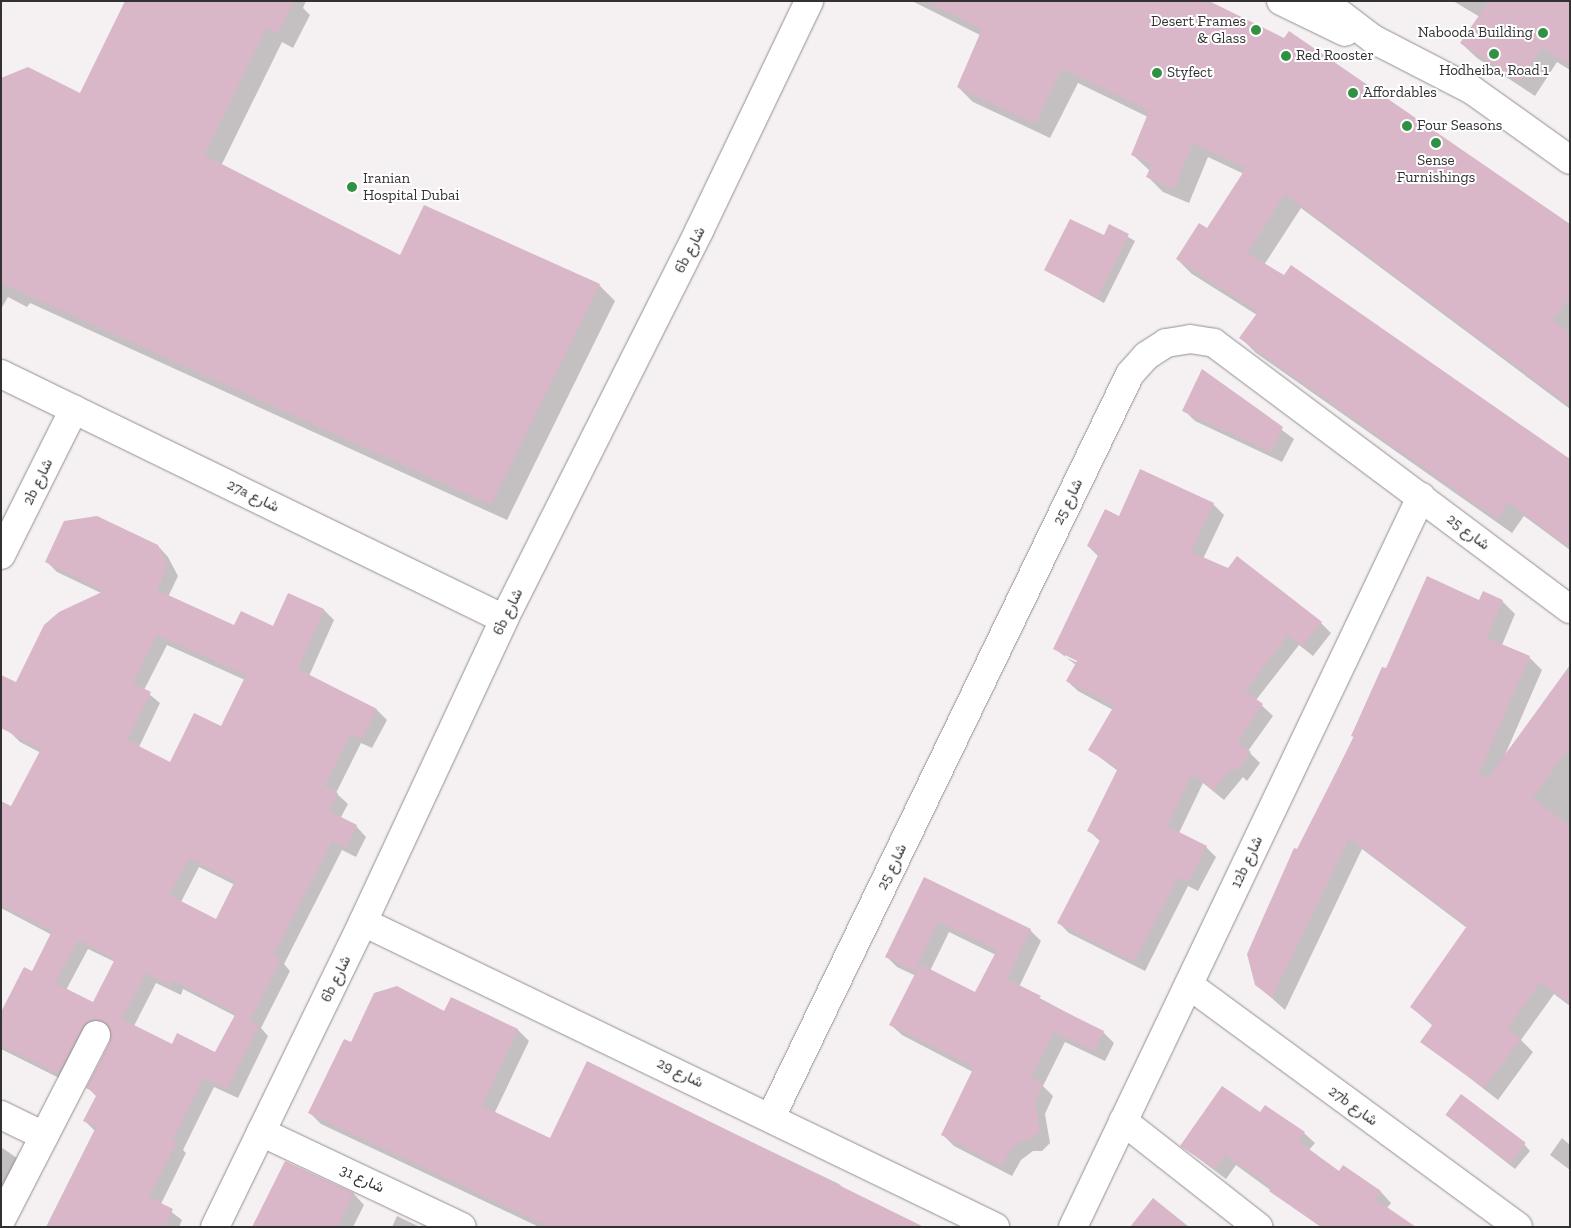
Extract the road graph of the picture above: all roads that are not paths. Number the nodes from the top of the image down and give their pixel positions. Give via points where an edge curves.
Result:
1 (809, 1) edge
2 (1323, 1) edge
3 (1283, 2) edge
4 (1373, 39) junction
5 (1570, 160) edge
6 (1, 374) edge
7 (74, 409) junction
8 (1421, 496) junction
9 (1, 555) edge
10 (1570, 609) edge
11 (504, 619) junction
12 (363, 922) junction
13 (1189, 985) junction
14 (96, 1035) dead end
15 (1, 1115) edge
16 (771, 1117) junction
17 (1123, 1121) junction
18 (261, 1132) junction
19 (44, 1136) junction
20 (1, 1220) edge
21 (215, 1227) edge
22 (462, 1227) edge
23 (995, 1227) edge
24 (1073, 1227) edge
25 (1258, 1227) edge
26 (1518, 1227) edge

1 - 11 street, 6b شارع via 700,231
2 - 4 street
3 - 4 street via 1341,31
4 - 5 street via 1472,90
6 - 7 street, 27a شارع
7 - 9 street, 2b شارع
7 - 11 street, 27a شارع
8 - 10 street, شارع 25
8 - 13 street, 12b شارع
8 - 16 street, شارع 25 via 1214,343 1190,339 1174,342 1146,356 1126,383
11 - 12 street, 6b شارع
12 - 16 street, شارع 29
12 - 18 street, 6b شارع
13 - 17 street, 12b شارع
13 - 26 street, 27b شارع
14 - 19 street
15 - 19 street
16 - 23 street, شارع 29
17 - 24 street, 12b شارع
17 - 25 street
18 - 21 street, 6b شارع
18 - 22 street, شارع 31
19 - 20 street

